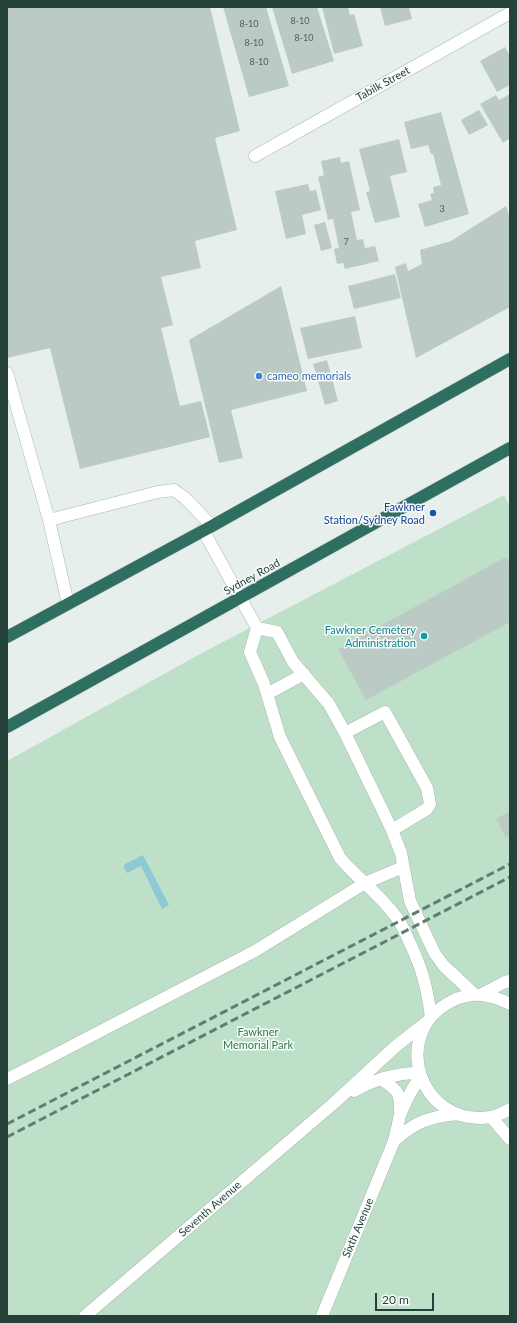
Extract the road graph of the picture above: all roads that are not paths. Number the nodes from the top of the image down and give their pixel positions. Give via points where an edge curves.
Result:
1 (510, 13) edge
2 (255, 156) dead end
3 (510, 359) edge
4 (7, 373) edge
5 (510, 448) edge
6 (49, 520) junction
7 (208, 528) junction
8 (240, 598) junction
9 (68, 604) junction
10 (257, 628) junction
11 (7, 637) edge
12 (304, 674) junction
13 (267, 694) junction
14 (7, 727) edge
15 (345, 733) junction
16 (392, 830) junction
17 (403, 867) junction
18 (365, 884) junction
19 (510, 981) edge
20 (478, 995) junction
21 (510, 1004) edge
22 (429, 1019) junction
23 (420, 1075) junction
24 (7, 1079) edge
25 (381, 1079) junction
26 (334, 1103) junction
27 (510, 1109) edge
28 (458, 1114) junction
29 (400, 1115) junction
30 (491, 1117) junction
31 (510, 1139) edge
32 (394, 1141) junction
33 (86, 1316) edge
34 (322, 1316) edge

1 - 2 street, Tabilk Street
3 - 7 highway
4 - 6 street
5 - 8 highway, Sydney Road
6 - 7 street via 174,490 185,498
6 - 9 street
7 - 8 street
7 - 9 highway
8 - 10 street
8 - 14 highway, Sydney Road
9 - 11 highway
10 - 12 street via 277,632 293,662
10 - 13 street via 250,652
12 - 13 street
12 - 15 street via 329,704
13 - 18 street via 280,737 340,858
15 - 16 street
15 - 16 street via 385,712 427,788 430,804 427,809
16 - 17 street via 401,853
17 - 18 street
17 - 20 street via 410,901 436,954 444,966
18 - 22 street via 400,921 425,981
18 - 24 street via 255,951
19 - 20 street
20 - 21 street via 497,998
20 - 22 street via 448,1003
22 - 23 street via 418,1046
22 - 26 street
23 - 25 street via 401,1074
23 - 28 street via 435,1100
23 - 29 street
25 - 26 street via 366,1084
25 - 29 street via 399,1095
26 - 33 street, Seventh Avenue
27 - 30 street
28 - 30 street via 475,1118
28 - 32 street via 430,1118 408,1129
29 - 32 street, Sixth Avenue
30 - 31 street
32 - 34 street, Sixth Avenue

